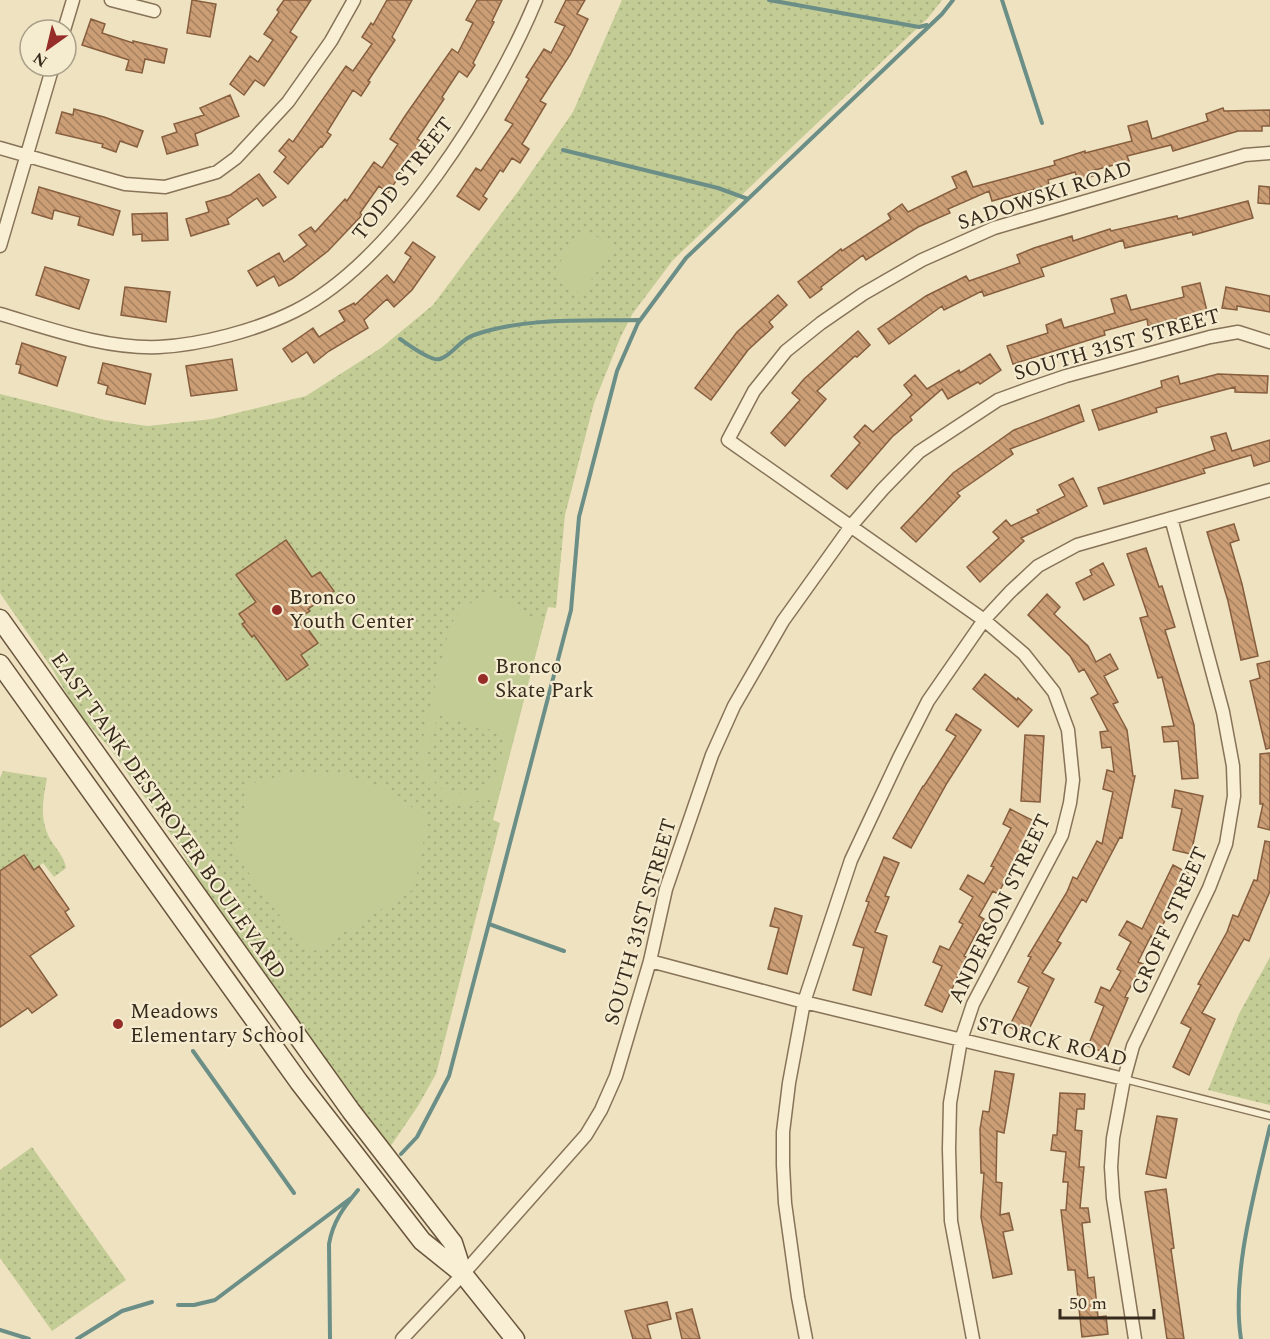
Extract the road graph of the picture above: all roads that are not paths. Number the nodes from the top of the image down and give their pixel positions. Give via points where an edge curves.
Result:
1 (73, 0) edge
2 (111, 0) edge
3 (354, 0) edge
4 (536, 0) edge
5 (154, 11) dead end
6 (68, 18) edge
7 (50, 78) edge
8 (0, 148) edge
9 (1270, 153) edge
10 (27, 156) junction
11 (0, 246) edge
12 (0, 314) edge
13 (1270, 342) edge
14 (728, 440) joint
15 (1270, 490) edge
16 (1171, 518) junction
17 (851, 526) junction
18 (0, 619) edge
19 (984, 620) junction
20 (0, 664) edge
21 (650, 962) junction
22 (804, 1002) junction
23 (961, 1040) junction
24 (1124, 1079) junction
25 (1270, 1116) edge
26 (463, 1274) junction
27 (402, 1339) edge
28 (515, 1339) edge
29 (806, 1339) edge
30 (973, 1339) edge
31 (1135, 1339) edge

1 - 6 street
2 - 5 street
3 - 10 street via 288,102 236,158 217,172 165,187 125,184
4 - 12 street, TODD STREET via 473,122 402,219 339,282 295,311 202,342 159,347 75,336
7 - 10 street
8 - 10 street
9 - 14 street, SADOWSKI ROAD via 1245,155 993,228 922,260 863,294 786,351 754,391
10 - 11 street
13 - 17 street, SOUTH 31ST STREET via 1238,332 1210,337 1066,376 998,400 919,452
14 - 17 street, ANDERSON STREET
15 - 16 street
16 - 19 street via 1077,545 1038,566
16 - 24 street, GROFF STREET via 1223,712 1234,796 1226,844 1209,888 1133,1046
17 - 19 street, ANDERSON STREET
17 - 21 street, SOUTH 31ST STREET via 783,621 734,705 712,755 666,889
18 - 26 street, EAST TANK DESTROYER BOULEVARD via 345,1102 453,1243
19 - 22 street via 928,701 899,758 851,860
19 - 23 street, ANDERSON STREET via 1024,654 1054,692 1068,730 1073,780 1062,835 973,1004
20 - 26 street, EAST TANK DESTROYER BOULEVARD via 300,1083 422,1241
21 - 22 street, STORCK ROAD
21 - 26 street, SOUTH 31ST STREET via 616,1076 586,1135
22 - 23 street, STORCK ROAD
22 - 29 street via 789,1083 783,1165
23 - 24 street, STORCK ROAD
23 - 30 street, ANDERSON STREET via 950,1103 951,1221
24 - 25 lane, STORCK ROAD
24 - 31 street, GROFF STREET via 1111,1167
26 - 27 street, SOUTH 31ST STREET
26 - 28 street, EAST TANK DESTROYER BOULEVARD

